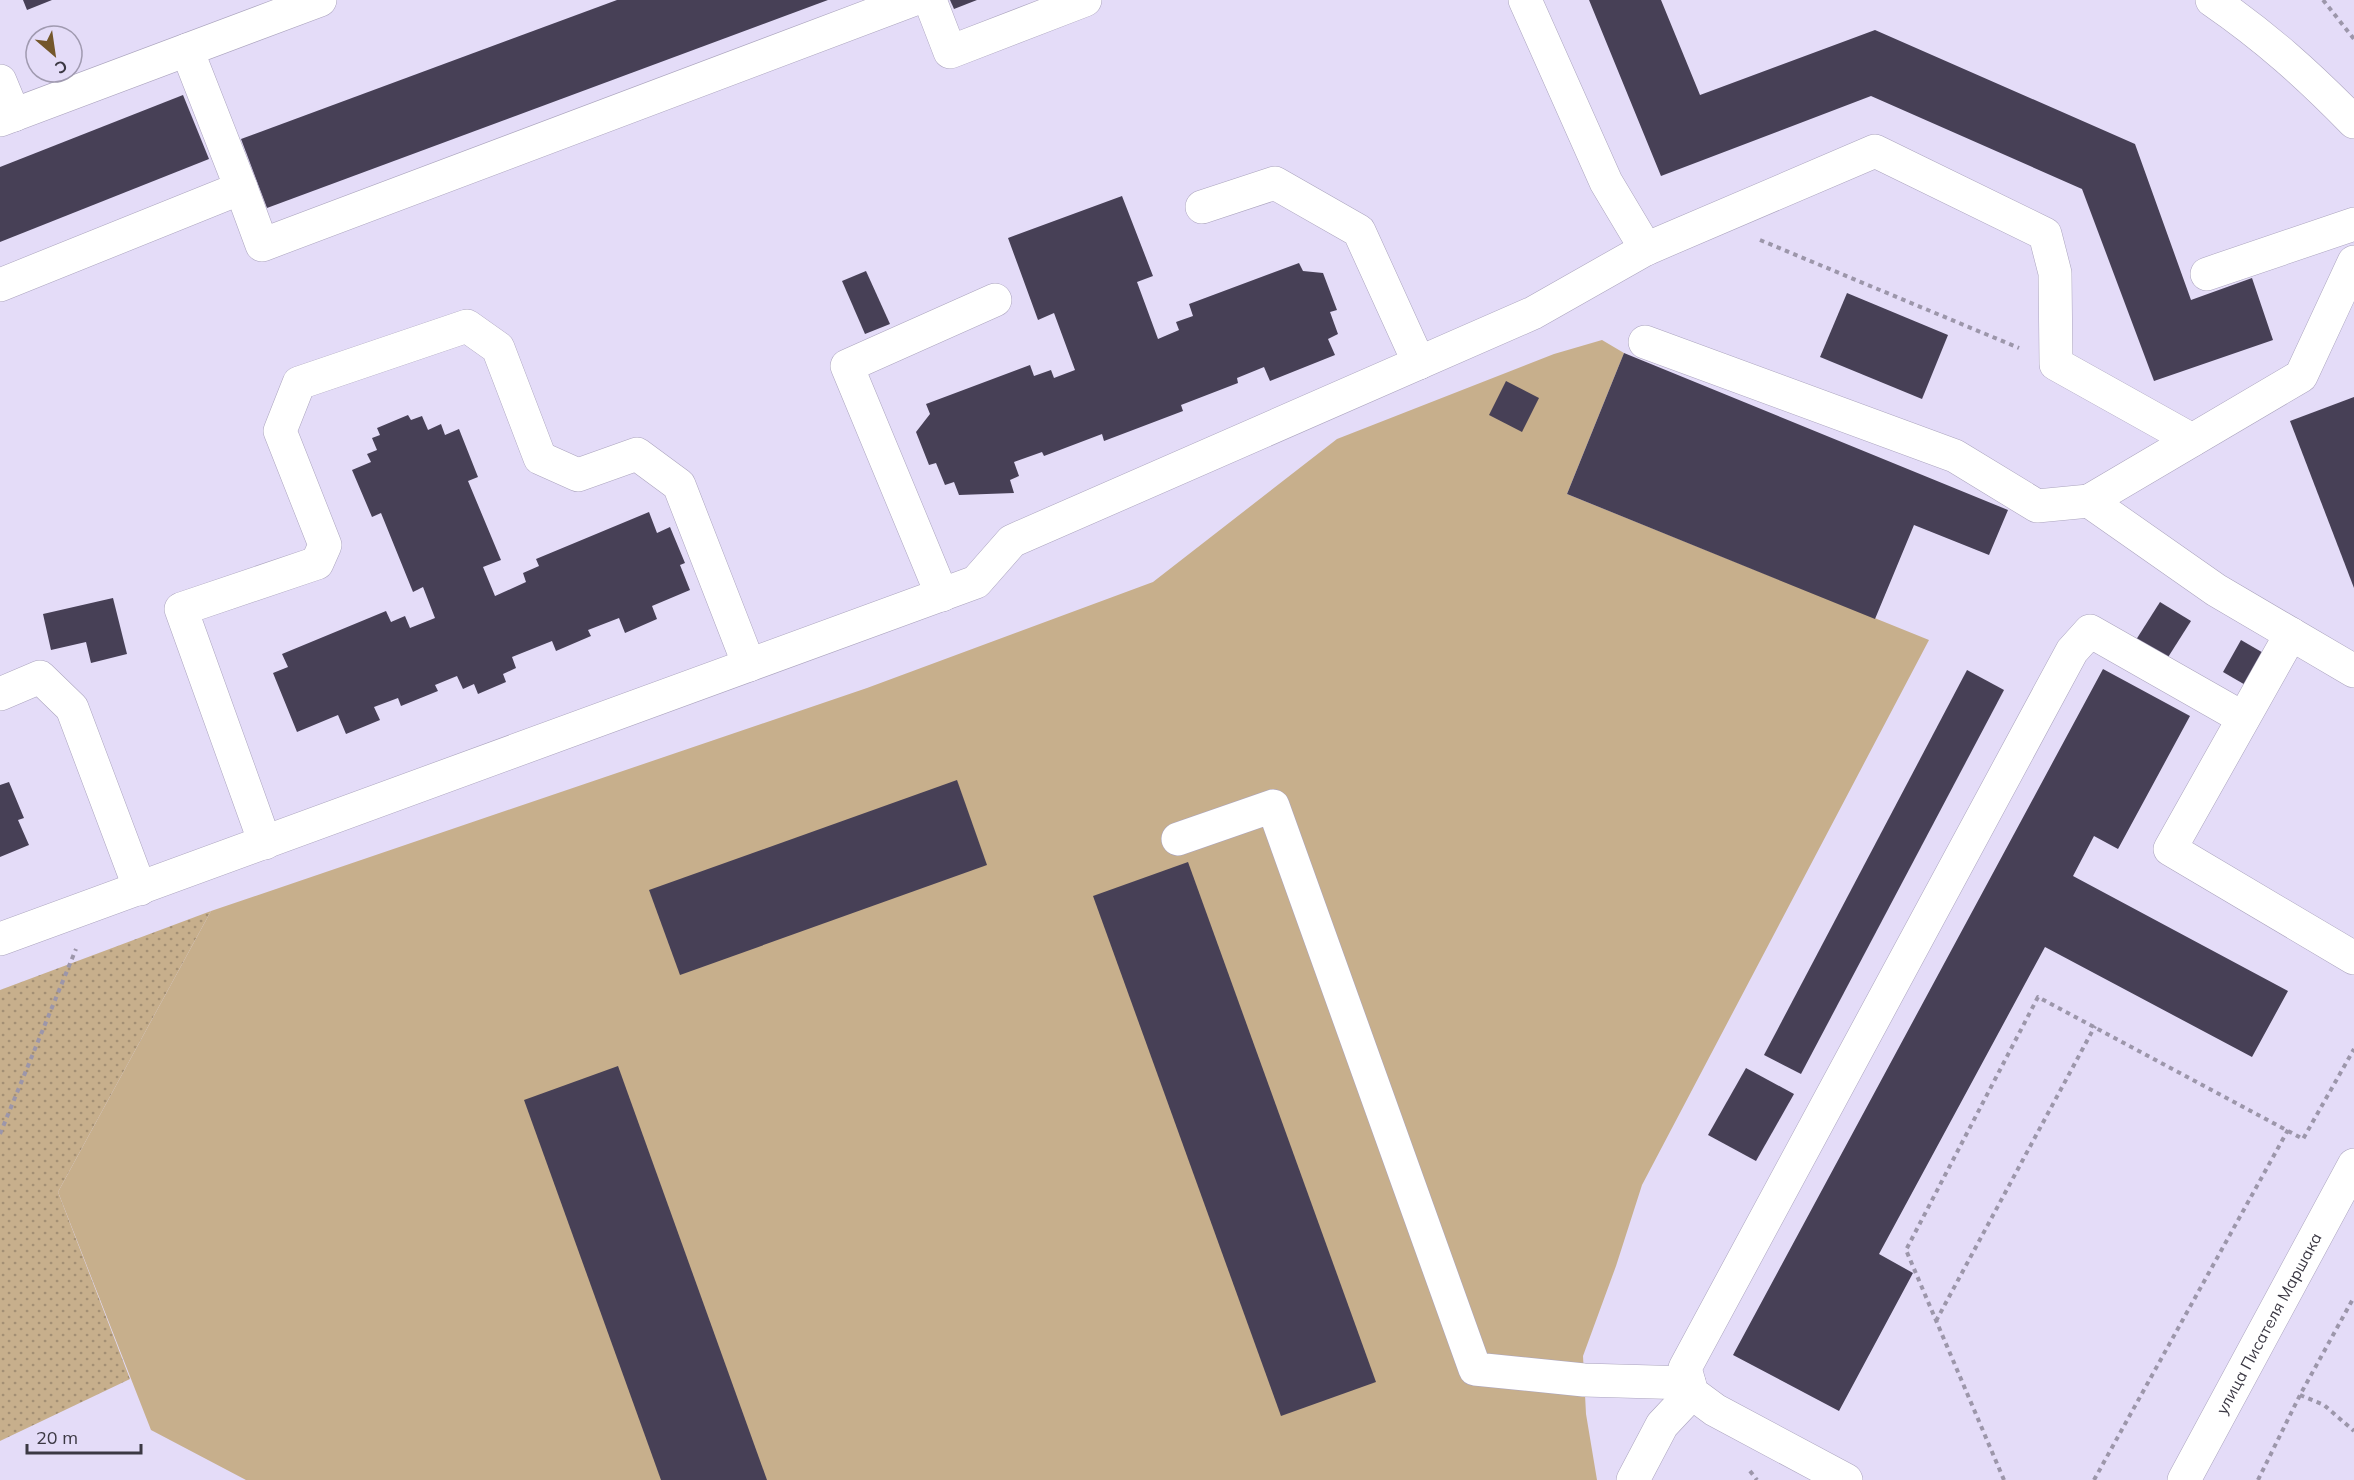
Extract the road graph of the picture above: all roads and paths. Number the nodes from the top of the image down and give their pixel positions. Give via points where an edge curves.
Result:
1 (320, 0) edge
2 (912, 0) edge
3 (930, 0) edge
4 (1085, 0) edge
5 (1525, 0) edge
6 (2212, 0) edge
7 (2323, 0) edge
8 (2354, 39) edge
9 (187, 50) junction
10 (0, 81) edge
11 (7, 117) edge
12 (2354, 122) edge
13 (241, 188) junction
14 (1202, 207) dead end
15 (1712, 220) junction
16 (2354, 224) edge
17 (1646, 249) junction
18 (2354, 262) edge
19 (2207, 274) dead end
20 (0, 285) edge
21 (995, 300) dead end
22 (1645, 342) dead end
23 (1419, 363) junction
24 (2056, 364) junction
25 (2192, 440) junction
26 (2089, 501) junction
27 (942, 595) junction
28 (2291, 634) junction
29 (749, 665) junction
30 (2354, 671) edge
31 (0, 694) edge
32 (2243, 718) junction
33 (1178, 839) dead end
34 (265, 843) junction
35 (140, 889) junction
36 (94, 905) junction
37 (0, 939) edge
38 (2354, 958) edge
39 (2095, 1026) junction
40 (2354, 1049) edge
41 (2288, 1130) junction
42 (0, 1134) edge
43 (2354, 1165) edge
44 (2354, 1298) edge
45 (1936, 1321) junction
46 (1691, 1388) junction
47 (2300, 1395) junction
48 (2354, 1431) edge
49 (1633, 1480) edge
50 (1846, 1480) edge
51 (2004, 1480) edge
52 (2094, 1480) edge
53 (2184, 1480) edge
54 (2258, 1480) edge

1 - 9 street
2 - 13 street via 262,245
3 - 4 street via 950,52
5 - 17 street via 1606,182
6 - 12 street via 2257,31
7 - 8 path
9 - 11 street
9 - 13 street
10 - 11 street
13 - 20 street
14 - 23 street via 1275,183 1359,231
15 - 17 street
15 - 24 path
15 - 24 street via 1875,151 2045,234 2055,273
16 - 19 street
17 - 23 street via 1533,313
18 - 25 street via 2301,376
21 - 27 street via 847,366
22 - 26 street via 1954,456 2037,506
23 - 27 street via 1011,541 976,582
24 - 25 street
25 - 26 street
26 - 28 street via 2216,590
27 - 29 street
28 - 30 street
28 - 32 street
29 - 34 street
29 - 34 street via 679,485 637,454 578,475 540,458 498,348 467,326 299,383 280,431 324,544 317,563 181,609
31 - 35 street via 40,677 72,708
32 - 38 street via 2170,849
32 - 46 street via 2090,631 2072,651 1685,1368
33 - 46 street via 1273,806 1475,1369
34 - 35 street
35 - 36 street
36 - 37 street
36 - 42 path
39 - 41 path
39 - 45 path
39 - 45 path via 2038,997 1906,1250
40 - 41 path via 2303,1139
41 - 52 path
43 - 53 street, улица Писателя Маршака
44 - 47 path
45 - 51 path
46 - 49 street via 1662,1425
46 - 50 street via 1715,1410
47 - 48 path via 2324,1405
47 - 54 path

